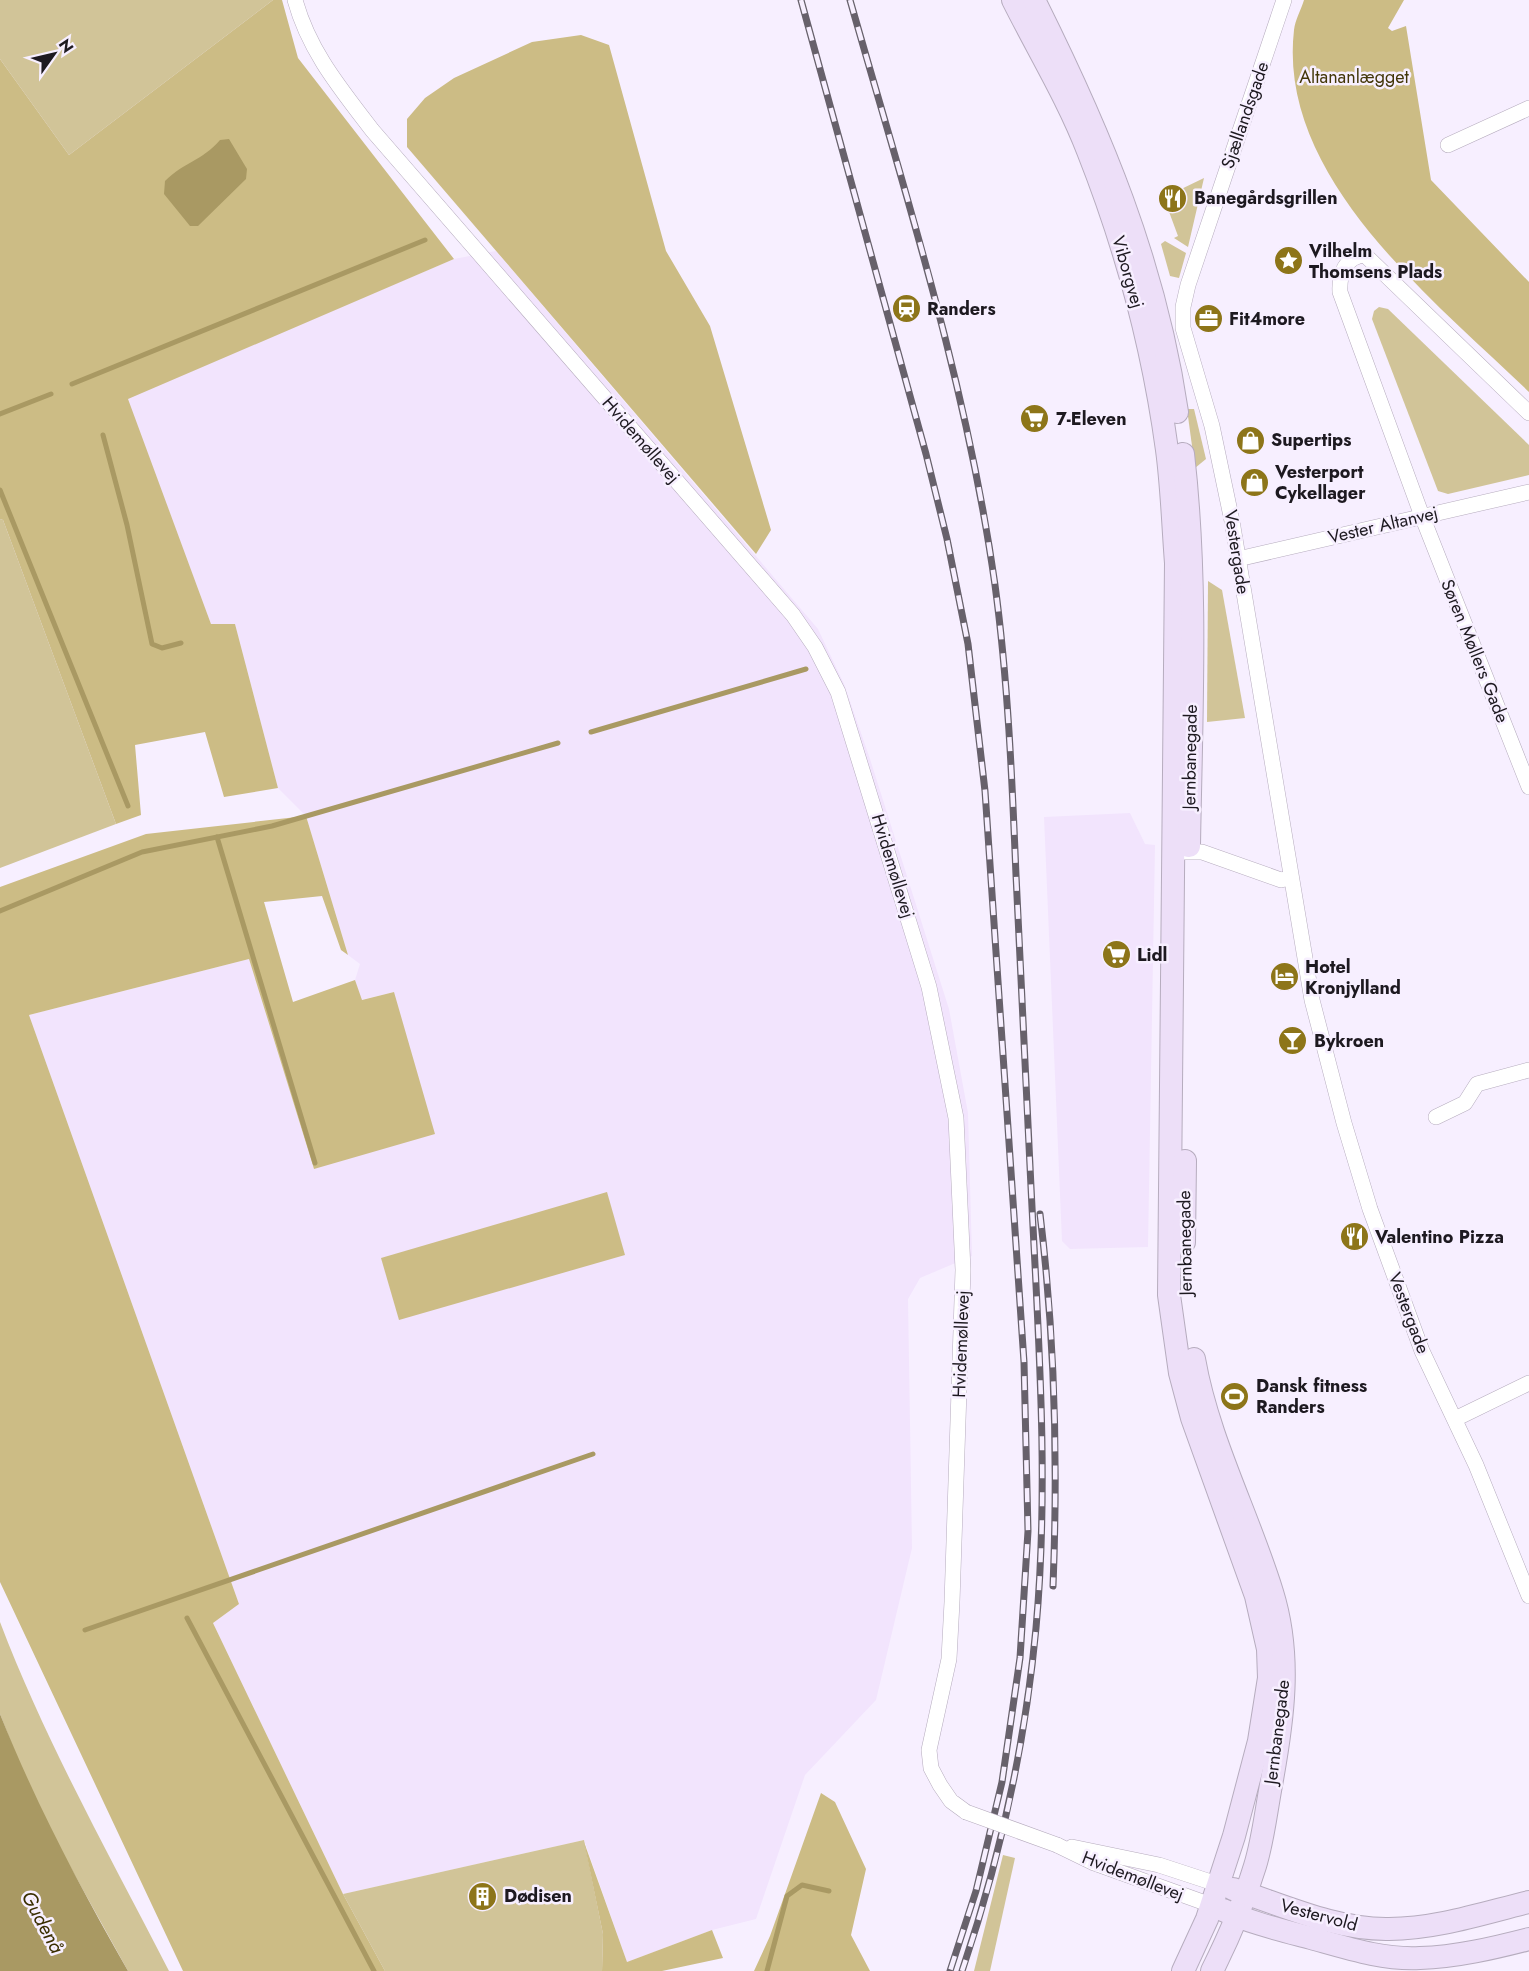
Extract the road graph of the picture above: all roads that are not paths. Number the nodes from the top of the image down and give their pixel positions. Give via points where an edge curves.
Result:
1 (295, 0) edge
2 (1013, 0) edge
3 (1034, 0) edge
4 (1284, 0) edge
5 (1529, 108) edge
6 (1448, 145) dead end
7 (1205, 231) joint
8 (1529, 413) edge
9 (1529, 492) edge
10 (1422, 516) junction
11 (1183, 556) junction
12 (1238, 559) junction
13 (1529, 787) edge
14 (1181, 852) junction
15 (1290, 878) junction
16 (1529, 1070) edge
17 (1436, 1117) dead end
18 (1529, 1383) edge
19 (1455, 1419) junction
20 (1529, 1596) edge
21 (1057, 1845) junction
22 (1246, 1893) junction
23 (1214, 1894) junction
24 (1529, 1902) edge
25 (1238, 1917) junction
26 (1529, 1939) edge
27 (1184, 1971) edge
28 (1212, 1971) edge

1 - 21 street, Hvidemøllevej, bridge via 301,24 321,64 372,130 793,615 838,692 929,987 956,1118 963,1270 952,1602 949,1659 929,1750 931,1768 951,1801 966,1812
2 - 11 main road, Viborgvej via 1088,150 1135,290 1152,365
3 - 11 main road, Viborgvej via 1102,144 1150,287 1176,406 1187,493
4 - 7 street, Sjællandsgade
5 - 6 street
7 - 12 street, Vestergade via 1183,307 1183,328 1221,463
8 - 10 street via 1365,255 1351,259 1342,273 1340,292
9 - 10 street, Vester Altanvej
10 - 12 street, Vester Altanvej
10 - 13 street, Søren Møllers Gade
11 - 14 main road, Jernbanegade
12 - 15 street, Vestergade
14 - 15 street via 1202,852 1281,880
14 - 22 main road, Jernbanegade via 1183,1251 1188,1330 1207,1412 1272,1592 1284,1657 1278,1748 1256,1863
14 - 23 main road, Jernbanegade via 1168,1221 1173,1333 1192,1418 1256,1596 1268,1649 1267,1704 1259,1741
15 - 19 street, Vestergade via 1312,1000 1363,1187 1422,1351
16 - 17 street via 1477,1084 1465,1103
18 - 19 street
19 - 20 street, Vestergade
21 - 23 street, Hvidemøllevej via 1094,1863
21 - 23 street, Hvidemøllevej via 1128,1858
22 - 23 main road, Vestervold
22 - 24 main road, Vestervold via 1332,1922 1389,1929 1452,1920
22 - 25 main road, Jernbanegade
23 - 25 main road, Vestervold
23 - 27 main road, Jernbanegade
25 - 26 main road, Vestervold via 1392,1957 1456,1954
25 - 28 main road, Jernbanegade

